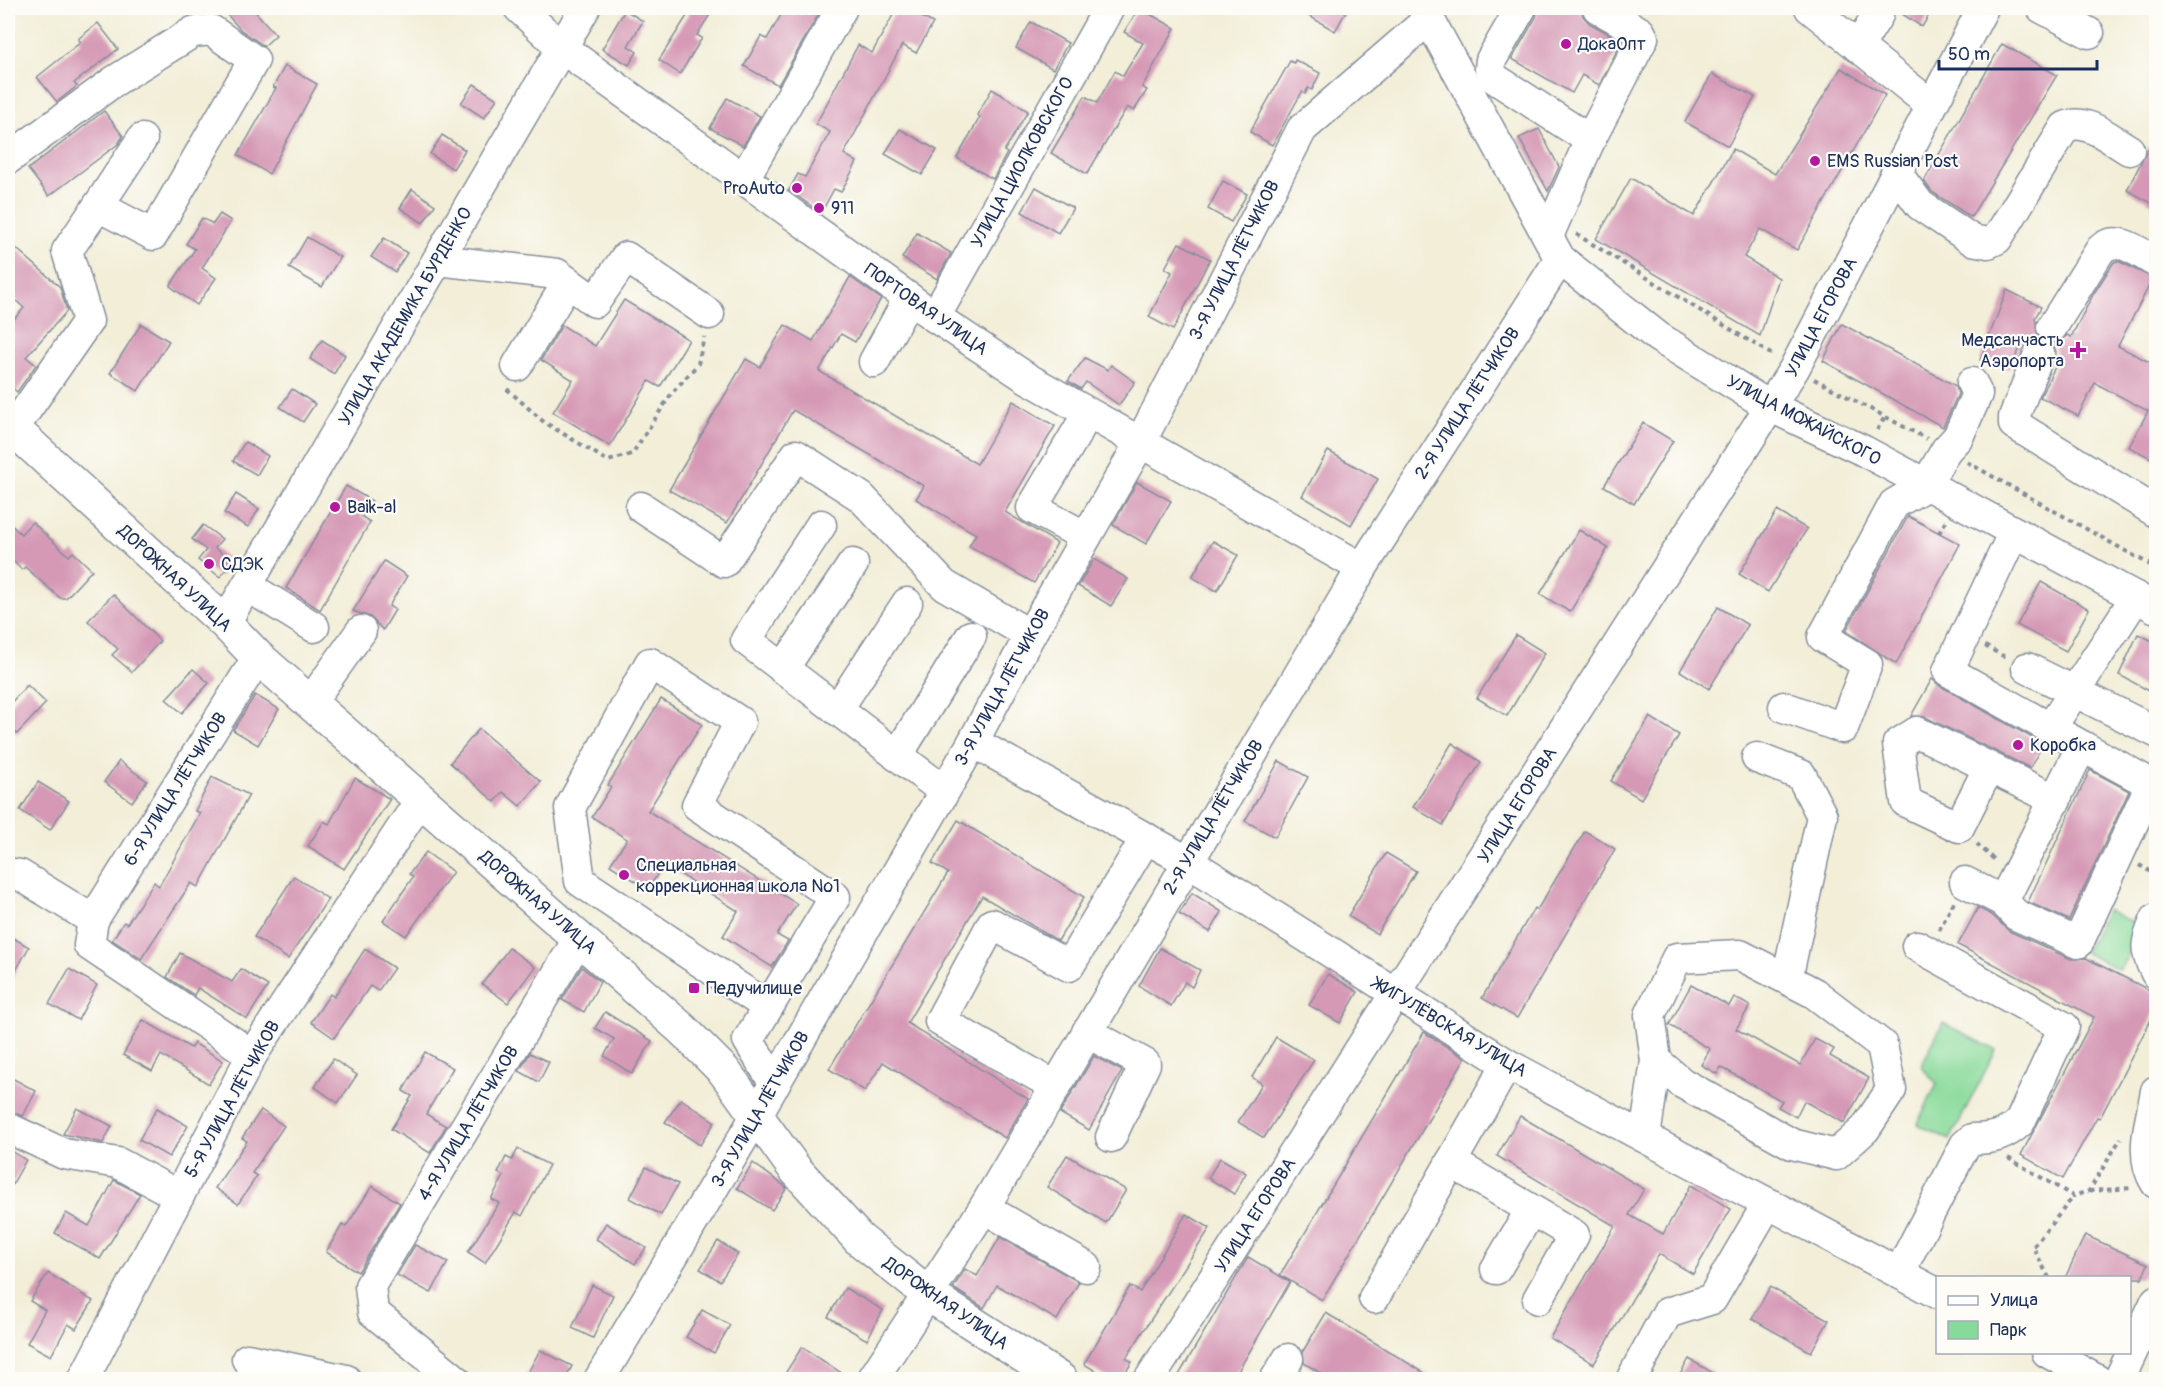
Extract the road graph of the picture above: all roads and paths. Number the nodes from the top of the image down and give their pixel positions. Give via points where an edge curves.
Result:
1 (519, 8) edge
2 (585, 8) edge
3 (842, 8) edge
4 (1109, 8) edge
5 (1521, 8) edge
6 (1598, 8) edge
7 (1810, 8) edge
8 (1983, 8) edge
9 (2042, 8) edge
10 (1426, 13) edge
11 (1878, 15) dead end
12 (2090, 33) dead end
13 (1858, 46) junction
14 (562, 48) junction
15 (1931, 105) junction
16 (142, 139) dead end
17 (1590, 140) junction
18 (2129, 150) dead end
19 (8, 159) edge
20 (1896, 172) junction
21 (743, 180) junction
22 (98, 206) junction
23 (1554, 239) junction
24 (438, 260) junction
25 (2157, 262) edge
26 (568, 282) junction
27 (909, 298) junction
28 (709, 314) joint
29 (935, 317) junction
30 (2052, 327) dead end
31 (2038, 354) dead end
32 (874, 362) dead end
33 (517, 366) joint
34 (1794, 369) junction
35 (1972, 383) dead end
36 (1769, 406) junction
37 (10, 426) edge
38 (1080, 427) dead end
39 (1140, 443) junction
40 (1946, 450) junction
41 (1925, 486) junction
42 (641, 507) dead end
43 (2157, 512) edge
44 (821, 525) dead end
45 (2014, 532) junction
46 (1086, 537) junction
47 (853, 564) dead end
48 (1362, 568) junction
49 (2157, 568) edge
50 (247, 586) junction
51 (907, 603) dead end
52 (2146, 603) edge
53 (225, 623) junction
54 (314, 627) dead end
55 (361, 631) dead end
56 (1030, 635) junction
57 (971, 636) dead end
58 (1966, 636) junction
59 (258, 657) junction
60 (2027, 668) joint
61 (783, 669) junction
62 (2074, 692) junction
63 (310, 703) junction
64 (1784, 707) dead end
65 (837, 710) junction
66 (2050, 729) junction
67 (2157, 732) edge
68 (973, 742) junction
69 (2082, 746) junction
70 (897, 756) junction
71 (1757, 758) dead end
72 (1989, 767) junction
73 (2154, 787) edge
74 (944, 792) junction
75 (421, 799) junction
76 (2056, 800) junction
77 (1959, 827) junction
78 (1146, 838) junction
79 (1187, 861) junction
80 (8, 873) edge
81 (1965, 882) joint
82 (2009, 890) junction
83 (2157, 919) edge
84 (93, 920) junction
85 (579, 938) junction
86 (1922, 949) joint
87 (2157, 973) edge
88 (1787, 979) junction
89 (1397, 995) junction
90 (768, 1007) junction
91 (1087, 1032) junction
92 (252, 1055) junction
93 (1656, 1061) junction
94 (1507, 1064) junction
95 (775, 1084) junction
96 (1055, 1086) junction
97 (2157, 1091) edge
98 (756, 1116) junction
99 (8, 1128) edge
100 (2123, 1135) dead end
101 (1111, 1137) dead end
102 (1645, 1137) junction
103 (1993, 1139) junction
104 (1451, 1162) junction
105 (2149, 1185) edge
106 (2089, 1191) junction
107 (179, 1196) junction
108 (2073, 1196) junction
109 (1768, 1203) junction
110 (984, 1208) junction
111 (1531, 1210) junction
112 (1086, 1267) dead end
113 (1496, 1269) dead end
114 (1899, 1274) junction
115 (2048, 1276) edge
116 (1537, 1286) dead end
117 (1936, 1293) edge
118 (929, 1295) junction
119 (1374, 1298) dead end
120 (2157, 1301) edge
121 (2135, 1331) edge
122 (2049, 1354) edge
123 (2127, 1354) edge
124 (247, 1359) dead end
125 (291, 1374) edge
126 (83, 1380) edge
127 (345, 1380) edge
128 (456, 1380) edge
129 (599, 1380) edge
130 (872, 1380) edge
131 (1061, 1380) edge
132 (1149, 1380) edge
133 (1631, 1380) edge
134 (2097, 1380) edge
135 (2119, 1380) edge

1 - 14 street, ПОРТОВАЯ УЛИЦА
2 - 14 street, УЛИЦА АКАДЕМИКА БУРДЕНКО
3 - 21 street
4 - 29 street, УЛИЦА ЦИОЛКОВСКОГО
5 - 17 street via 1491,60 1494,78
6 - 17 street, 2-Я УЛИЦА ЛЁТЧИКОВ via 1640,32 1643,38
7 - 13 street
8 - 15 street, УЛИЦА ЕГОРОВА
9 - 12 street
10 - 23 street, УЛИЦА МОЖАЙСКОГО
10 - 39 street, 3-Я УЛИЦА ЛЁТЧИКОВ via 1302,129
11 - 13 street
13 - 15 street
14 - 21 street, ПОРТОВАЯ УЛИЦА
14 - 24 street, УЛИЦА АКАДЕМИКА БУРДЕНКО
15 - 20 street, УЛИЦА ЕГОРОВА
16 - 22 street
17 - 23 street, 2-Я УЛИЦА ЛЁТЧИКОВ
18 - 20 street via 2086,125 2075,123 2065,128 1997,239 1988,243 1972,240 1920,205
19 - 22 street via 113,82 193,32 212,30 254,60 153,235
20 - 34 street, УЛИЦА ЕГОРОВА
21 - 27 street, ПОРТОВАЯ УЛИЦА
22 - 37 street via 67,251 88,321
23 - 34 path
23 - 36 street, УЛИЦА МОЖАЙСКОГО via 1658,338
23 - 48 street, 2-Я УЛИЦА ЛЁТЧИКОВ
24 - 26 street via 557,274
24 - 50 street, УЛИЦА АКАДЕМИКА БУРДЕНКО
25 - 30 street via 2118,242 2108,243
26 - 28 street via 595,302 626,257
26 - 33 street
27 - 29 street, ПОРТОВАЯ УЛИЦА
27 - 32 street
28 - 33 path via 698,364 672,393 632,454 608,461 544,422 507,391
29 - 39 street, ПОРТОВАЯ УЛИЦА via 1027,378
31 - 43 street via 2014,424
34 - 36 street, УЛИЦА ЕГОРОВА
34 - 40 path
35 - 40 street via 1977,394 1958,437
36 - 41 street, УЛИЦА МОЖАЙСКОГО
36 - 89 street, УЛИЦА ЕГОРОВА
37 - 53 main road, ДОРОЖНАЯ УЛИЦА
38 - 46 street via 1032,508
39 - 46 street, 3-Я УЛИЦА ЛЁТЧИКОВ
39 - 48 street, ПОРТОВАЯ УЛИЦА
40 - 41 street
40 - 49 path
41 - 45 street, УЛИЦА МОЖАЙСКОГО
41 - 64 street via 1894,504 1823,637 1867,664 1843,728
42 - 56 street via 724,562 796,455 861,497 944,585
44 - 61 street via 746,640
45 - 52 street, УЛИЦА МОЖАЙСКОГО
45 - 58 street
46 - 56 street, 3-Я УЛИЦА ЛЁТЧИКОВ
47 - 61 street
48 - 79 street, 2-Я УЛИЦА ЛЁТЧИКОВ
50 - 53 street, УЛИЦА АКАДЕМИКА БУРДЕНКО
50 - 54 street
51 - 65 street
52 - 62 street
53 - 59 main road, ДОРОЖНАЯ УЛИЦА
55 - 63 street
56 - 68 street, 3-Я УЛИЦА ЛЁТЧИКОВ
57 - 70 street
58 - 60 path
58 - 66 street via 1948,671
59 - 63 main road, ДОРОЖНАЯ УЛИЦА
59 - 84 street, 6-Я УЛИЦА ЛЁТЧИКОВ
60 - 62 street
61 - 65 street
62 - 66 street
62 - 67 street
63 - 75 main road, ДОРОЖНАЯ УЛИЦА
65 - 70 street
66 - 69 street
68 - 74 street, 3-Я УЛИЦА ЛЁТЧИКОВ
68 - 78 street, ЖИГУЛЁВСКАЯ УЛИЦА
69 - 73 street
69 - 76 street
70 - 74 street
71 - 88 street via 1801,775 1822,816
72 - 76 street
72 - 77 street
72 - 77 street via 1917,732 1898,744 1906,802
73 - 82 street via 2078,943 2016,915
74 - 95 street, 3-Я УЛИЦА ЛЁТЧИКОВ
75 - 85 main road, ДОРОЖНАЯ УЛИЦА
75 - 92 street, 5-Я УЛИЦА ЛЁТЧИКОВ
76 - 82 street
77 - 82 path
78 - 79 street, ЖИГУЛЁВСКАЯ УЛИЦА
78 - 96 street via 1069,966 992,924 940,1021
79 - 89 street, ЖИГУЛЁВСКАЯ УЛИЦА
79 - 91 street, 2-Я УЛИЦА ЛЁТЧИКОВ
80 - 84 street via 20,875
81 - 82 street
81 - 86 path
83 - 87 street via 2148,936 2146,955
84 - 92 street via 89,945
85 - 98 main road, ДОРОЖНАЯ УЛИЦА via 724,1071
85 - 128 street, 4-Я УЛИЦА ЛЁТЧИКОВ via 370,1286 374,1312
86 - 103 street via 2064,1027 2020,1122
88 - 93 street via 1740,955 1677,958 1650,1015
88 - 93 street via 1814,993 1882,1045 1891,1089 1865,1129 1836,1155 1792,1144 1682,1083
89 - 94 street, ЖИГУЛЁВСКАЯ УЛИЦА
89 - 132 street, УЛИЦА ЕГОРОВА
90 - 90 street via 835,897 697,805 740,722 650,663 570,808 580,881
90 - 95 street via 748,1040
91 - 96 street, 2-Я УЛИЦА ЛЁТЧИКОВ
91 - 101 street via 1145,1064
92 - 107 street, 5-Я УЛИЦА ЛЁТЧИКОВ
93 - 102 street
94 - 102 street, ЖИГУЛЁВСКАЯ УЛИЦА
94 - 104 street
95 - 98 street, 3-Я УЛИЦА ЛЁТЧИКОВ
96 - 110 street, 2-Я УЛИЦА ЛЁТЧИКОВ
97 - 105 street via 2147,1138
98 - 118 main road, ДОРОЖНАЯ УЛИЦА via 838,1218
98 - 129 street, 3-Я УЛИЦА ЛЁТЧИКОВ
99 - 107 street via 64,1154 118,1163
100 - 106 path
102 - 109 street, ЖИГУЛЁВСКАЯ УЛИЦА
103 - 108 path via 2004,1156
103 - 114 street via 1972,1138 1965,1145
104 - 111 street
104 - 119 street
105 - 106 path
106 - 108 path
107 - 126 street, 5-Я УЛИЦА ЛЁТЧИКОВ
108 - 115 path via 2033,1247
109 - 114 street, ЖИГУЛЁВСКАЯ УЛИЦА
109 - 133 street via 1712,1299 1667,1313
110 - 112 street
110 - 118 street, 2-Я УЛИЦА ЛЁТЧИКОВ
111 - 113 street
111 - 116 street via 1574,1235
114 - 117 street, ЖИГУЛЁВСКАЯ УЛИЦА
118 - 130 street, 2-Я УЛИЦА ЛЁТЧИКОВ
118 - 131 main road, ДОРОЖНАЯ УЛИЦА
120 - 121 street
122 - 134 street
123 - 135 street
124 - 125 street
125 - 127 street

